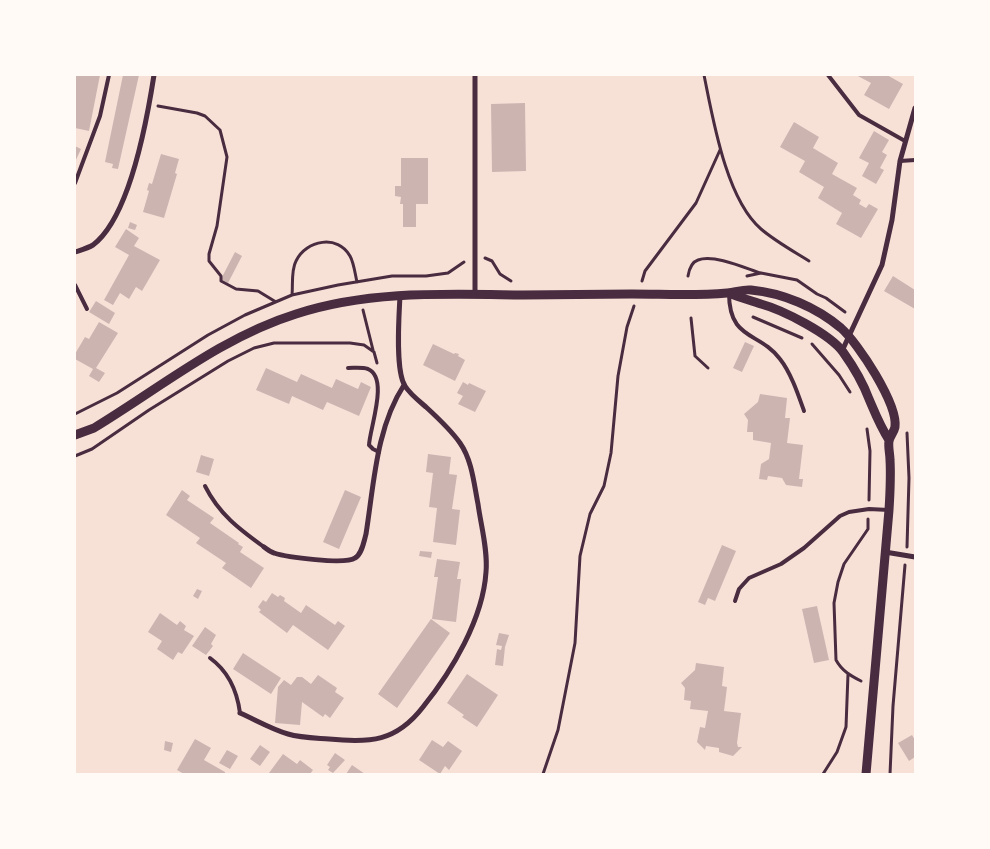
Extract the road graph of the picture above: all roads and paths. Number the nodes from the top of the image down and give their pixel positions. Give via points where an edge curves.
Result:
1 (109, 75) edge
2 (154, 75) edge
3 (475, 75) edge
4 (704, 75) edge
5 (828, 75) edge
6 (149, 105) junction
7 (915, 108) edge
8 (905, 141) junction
9 (720, 150) junction
10 (915, 160) edge
11 (900, 161) junction
12 (75, 183) edge
13 (75, 252) edge
14 (351, 257) dead end
15 (809, 261) dead end
16 (761, 273) dead end
17 (688, 276) dead end
18 (75, 284) edge
19 (639, 290) dead end
20 (475, 293) junction
21 (729, 293) junction
22 (292, 295) dead end
23 (400, 296) junction
24 (636, 299) dead end
25 (276, 302) dead end
26 (87, 309) dead end
27 (732, 315) junction
28 (691, 318) dead end
29 (849, 337) junction
30 (370, 339) dead end
31 (842, 351) junction
32 (374, 352) junction
33 (348, 368) dead end
34 (708, 368) dead end
35 (379, 383) junction
36 (404, 385) junction
37 (851, 393) dead end
38 (804, 411) dead end
39 (865, 423) dead end
40 (907, 431) dead end
41 (75, 435) edge
42 (889, 440) junction
43 (379, 452) junction
44 (75, 456) edge
45 (205, 486) dead end
46 (869, 509) junction
47 (889, 510) junction
48 (264, 547) joint
49 (885, 552) junction
50 (906, 556) junction
51 (915, 557) edge
52 (735, 601) dead end
53 (210, 658) dead end
54 (848, 674) junction
55 (873, 683) junction
56 (240, 713) joint
57 (543, 774) edge
58 (823, 774) edge
59 (866, 774) edge
60 (890, 774) edge

1 - 12 lane via 100,116
2 - 6 street
3 - 20 street
4 - 9 path
5 - 8 lane via 859,116
6 - 13 street via 128,186 118,211 92,246
6 - 25 path via 197,112 220,130 227,158 209,261 221,276 221,281 236,289 258,291
7 - 8 street
8 - 11 street
9 - 15 path via 745,210 760,228
9 - 19 path via 696,203 646,271
10 - 11 lane
11 - 29 street via 882,265
14 - 22 path via 330,241 310,246 295,262
16 - 17 path via 707,258 692,264
18 - 26 lane
20 - 21 street
20 - 23 street
21 - 27 lane
21 - 29 street via 750,290 784,297 817,312
21 - 31 street via 782,311
23 - 36 street via 398,329
23 - 41 street via 324,306 271,322 232,341 94,428
24 - 57 path via 618,376 611,453 604,486 590,514 580,556 575,643 558,730
27 - 37 path via 752,316 811,343
27 - 38 lane via 747,335 780,358
28 - 34 path via 695,356
29 - 31 street
29 - 42 street via 873,369 892,411 895,427
30 - 32 path
31 - 42 street via 863,385
32 - 35 path
32 - 44 path via 364,345 350,343 274,343 254,348 149,410 92,449
33 - 35 lane via 367,369 374,373
35 - 43 lane via 369,445
36 - 43 street via 391,408
36 - 56 street via 460,444 470,464 486,572 479,608 462,647 439,687 415,718 402,730 382,738 362,742 290,735
39 - 46 path via 870,451
40 - 50 path
42 - 47 street
43 - 48 street via 366,534 355,558 344,562 314,559 273,553
45 - 48 lane via 226,518
46 - 47 lane
46 - 52 lane via 840,516 781,564 749,578 739,589
46 - 54 path via 868,529 844,564 834,603 836,660
47 - 49 street
49 - 50 street
49 - 55 street
50 - 51 street
50 - 60 path
53 - 56 lane via 230,677
54 - 55 path
54 - 58 path via 846,727 837,752
55 - 59 street

